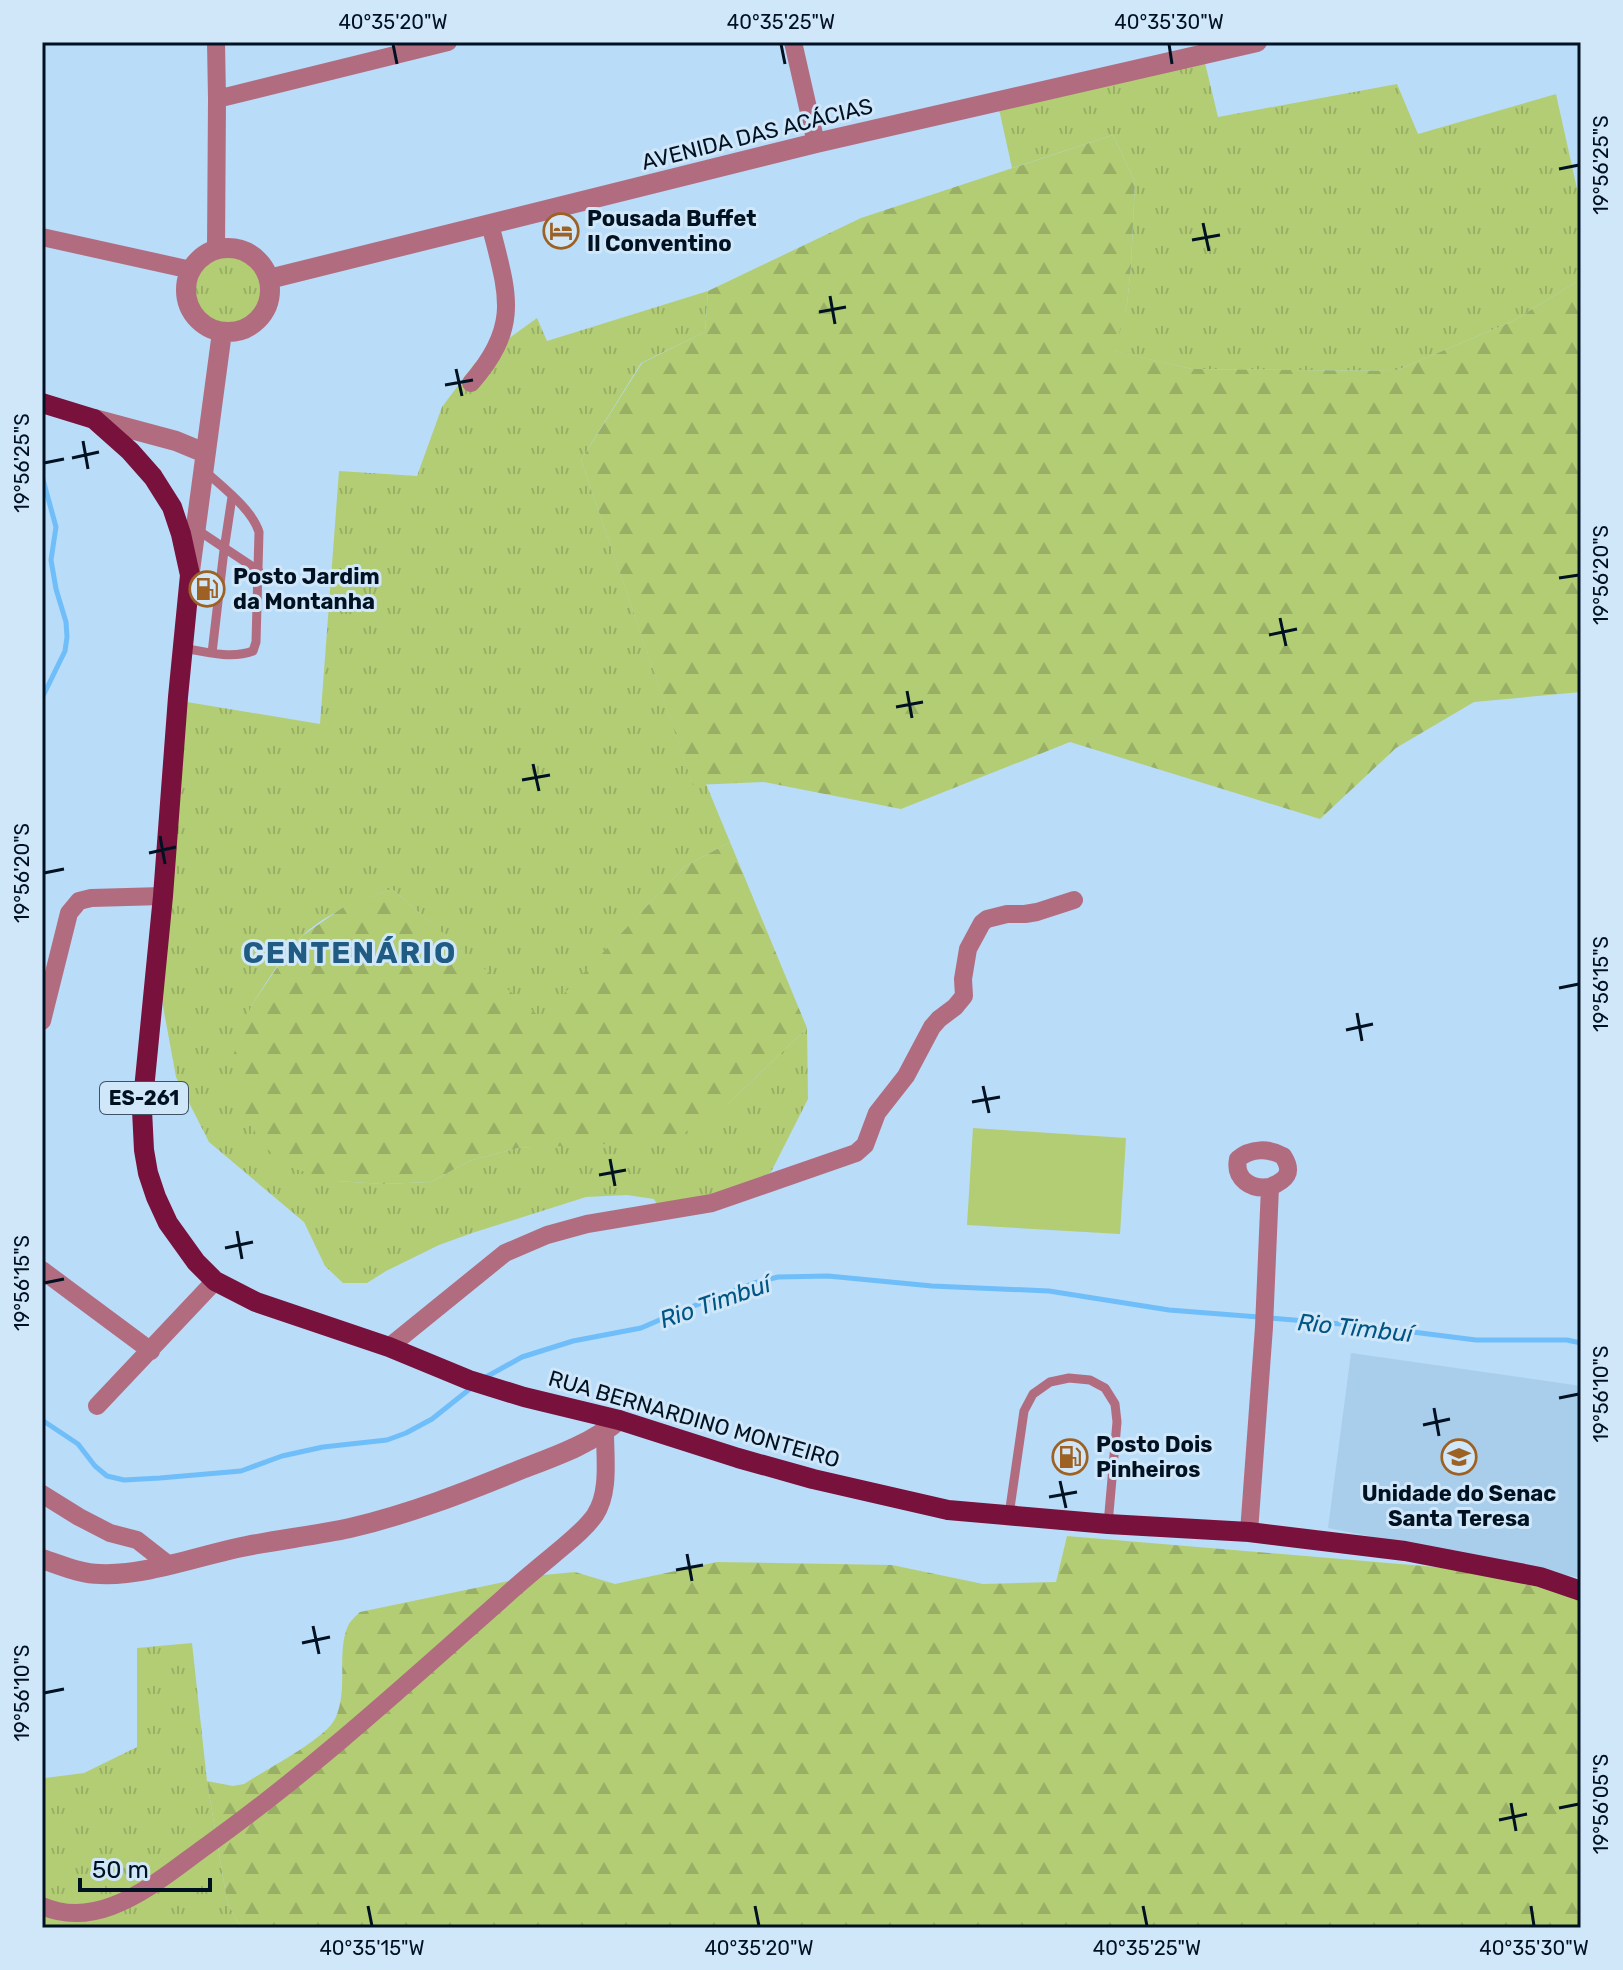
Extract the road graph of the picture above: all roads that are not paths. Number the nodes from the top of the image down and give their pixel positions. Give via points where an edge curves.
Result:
1 (216, 42) edge
2 (448, 42) edge
3 (793, 42) edge
4 (1257, 42) edge
5 (1215, 47) edge
6 (217, 99) junction
7 (816, 143) junction
8 (490, 224) junction
9 (42, 237) edge
10 (216, 250) junction
11 (191, 270) junction
12 (269, 279) junction
13 (222, 332) junction
14 (471, 383) dead end
15 (42, 403) edge
16 (94, 419) junction
17 (204, 461) junction
18 (232, 497) junction
19 (196, 529) junction
20 (224, 550) junction
21 (259, 571) junction
22 (190, 575) junction
23 (183, 648) junction
24 (212, 653) junction
25 (163, 896) junction
26 (1074, 900) dead end
27 (42, 1021) edge
28 (1270, 1187) dead end
29 (42, 1270) edge
30 (215, 1281) junction
31 (389, 1347) junction
32 (151, 1351) junction
33 (97, 1406) dead end
34 (612, 1426) junction
35 (42, 1494) edge
36 (1009, 1515) junction
37 (1108, 1524) junction
38 (1249, 1532) junction
39 (42, 1559) edge
40 (169, 1565) junction
41 (1581, 1591) edge
42 (42, 1906) edge

1 - 6 street
2 - 6 street
3 - 7 street
4 - 5 street, AVENIDA DAS ACÁCIAS
5 - 7 street, AVENIDA DAS ACÁCIAS
6 - 10 street
7 - 8 street, AVENIDA DAS ACÁCIAS
8 - 12 street, AVENIDA DAS ACÁCIAS
8 - 14 street via 507,307 494,351
9 - 11 street
10 - 11 street
10 - 12 street via 233,248 249,254
11 - 13 street via 186,302 206,327
12 - 13 street via 270,295 254,324
13 - 17 street
15 - 16 main road, ES-261
16 - 17 street via 176,441
16 - 22 main road, ES-261 via 130,451 172,507
17 - 18 lane
17 - 19 street
18 - 20 lane
18 - 21 lane via 256,522
19 - 20 lane
19 - 22 street
20 - 21 lane
20 - 24 lane
21 - 24 lane via 253,651
22 - 23 main road, ES-261
23 - 24 lane
23 - 25 main road, ES-261
25 - 27 street via 91,898 74,905
25 - 30 main road, RUA BERNARDINO MONTEIRO / ES-261 via 142,1110 144,1150 168,1223
26 - 31 street via 982,923 968,949 964,996 932,1027 856,1153 712,1203 547,1235 505,1253
28 - 38 street
29 - 32 street
30 - 31 main road, RUA BERNARDINO MONTEIRO / ES-261 via 256,1302
30 - 32 street
31 - 34 main road, RUA BERNARDINO MONTEIRO / ES-261 via 469,1380
32 - 33 street
34 - 36 main road, RUA BERNARDINO MONTEIRO / ES-261 via 948,1510
34 - 40 street via 570,1450 438,1503 351,1528
34 - 42 street via 602,1502 594,1517 348,1735 260,1807 139,1894 83,1913
35 - 40 street via 110,1533 137,1540
36 - 37 main road, RUA BERNARDINO MONTEIRO / ES-261
36 - 37 lane via 1024,1411 1033,1394 1050,1382 1069,1378 1105,1388 1115,1404
37 - 38 main road, RUA BERNARDINO MONTEIRO / ES-261
38 - 41 main road, RUA BERNARDINO MONTEIRO / ES-261 via 1405,1551 1540,1577
39 - 40 street via 100,1575

